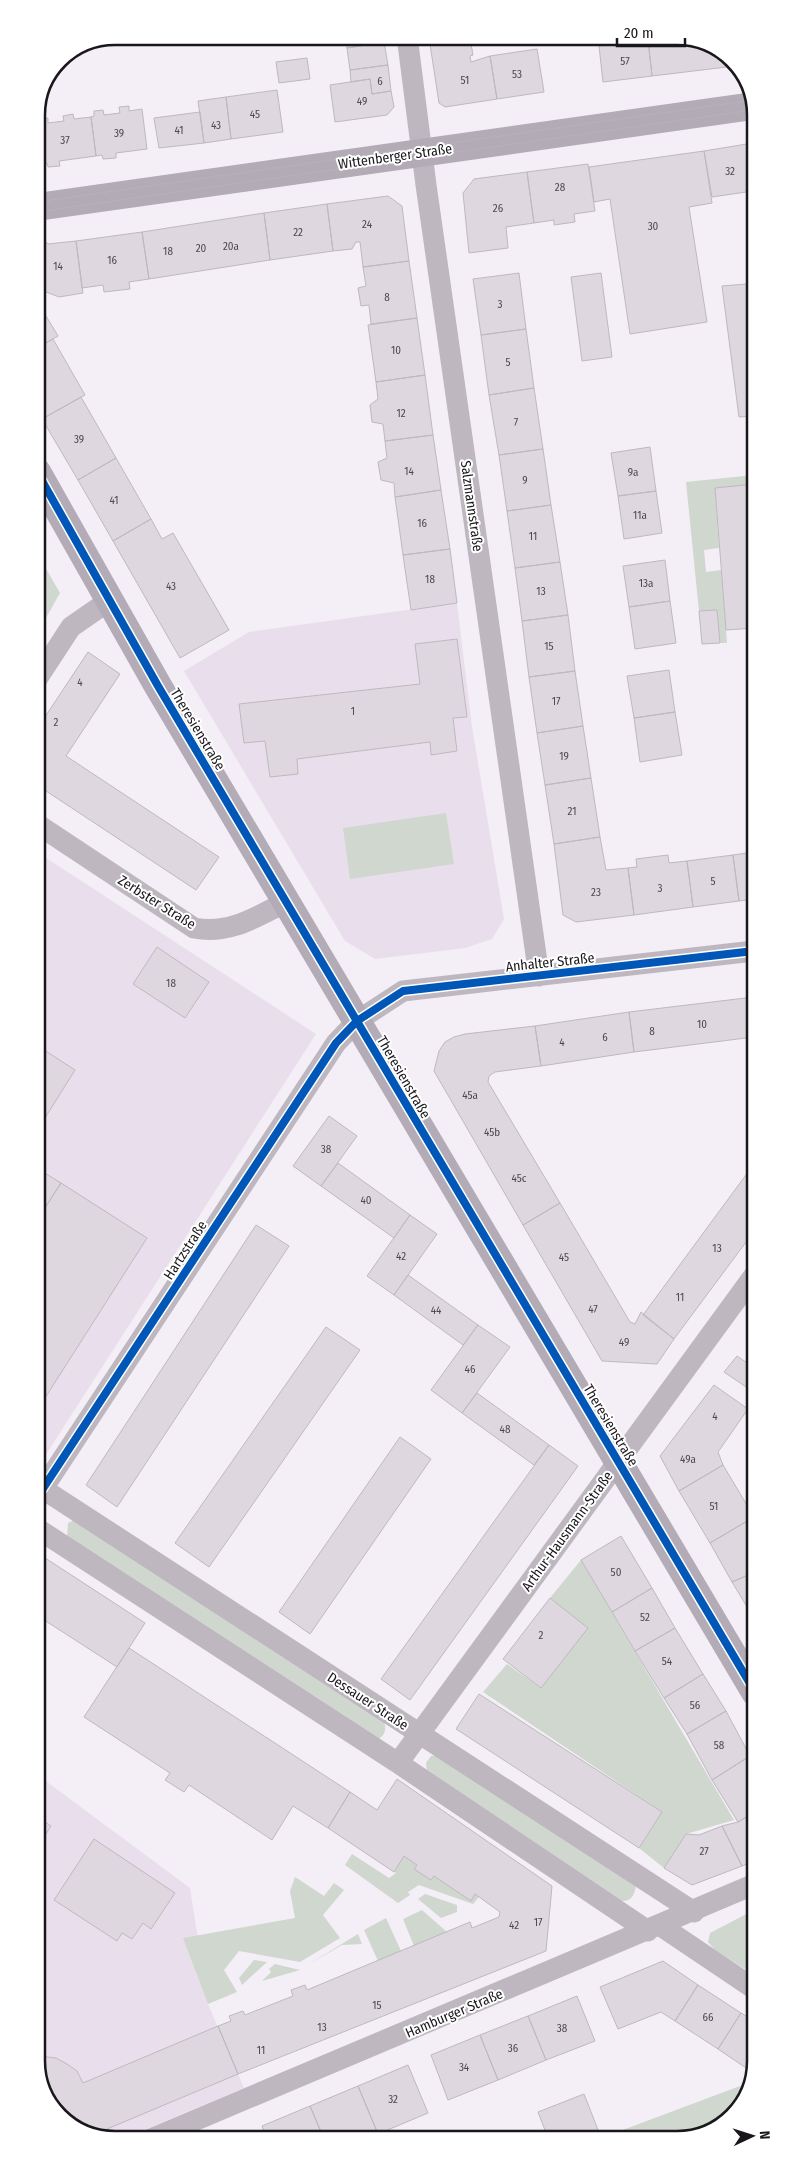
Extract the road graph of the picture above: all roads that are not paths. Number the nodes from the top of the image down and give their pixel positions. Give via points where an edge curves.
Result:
1 (409, 45) edge
2 (746, 107) edge
3 (422, 151) junction
4 (45, 206) edge
5 (45, 486) edge
6 (110, 600) junction
7 (45, 667) edge
8 (45, 829) edge
9 (286, 902) junction
10 (747, 952) edge
11 (539, 976) junction
12 (356, 1021) junction
13 (747, 1285) edge
14 (618, 1461) junction
15 (45, 1486) edge
16 (45, 1495) edge
17 (45, 1534) edge
18 (747, 1679) edge
19 (418, 1734) junction
20 (398, 1763) junction
21 (747, 1888) edge
22 (694, 1912) junction
23 (654, 1928) junction
24 (747, 1985) edge
25 (170, 2131) edge

1 - 3 street, Salzmannstraße
2 - 3 main road, Wittenberger Straße
3 - 4 main road, Wittenberger Straße
3 - 11 street, Salzmannstraße
5 - 6 main road, Theresienstraße
6 - 7 street via 71,627
6 - 9 main road, Theresienstraße
8 - 9 street, Zerbster Straße via 194,928 210,931 236,926
9 - 12 main road, Theresienstraße
10 - 11 street, Anhalter Straße
11 - 12 street, Anhalter Straße via 403,991
12 - 14 main road, Theresienstraße
12 - 15 street, Hartzstraße via 336,1043
13 - 14 street, Arthur-Hausmann-Straße
14 - 18 main road, Theresienstraße
14 - 19 street, Arthur-Hausmann-Straße
16 - 19 street, Dessauer Straße
17 - 20 street
19 - 20 street, Arthur-Hausmann-Straße
19 - 22 street, Dessauer Straße
20 - 23 street
21 - 22 street, Hamburger Straße
22 - 23 street, Hamburger Straße
23 - 24 street
23 - 25 street, Hamburger Straße

